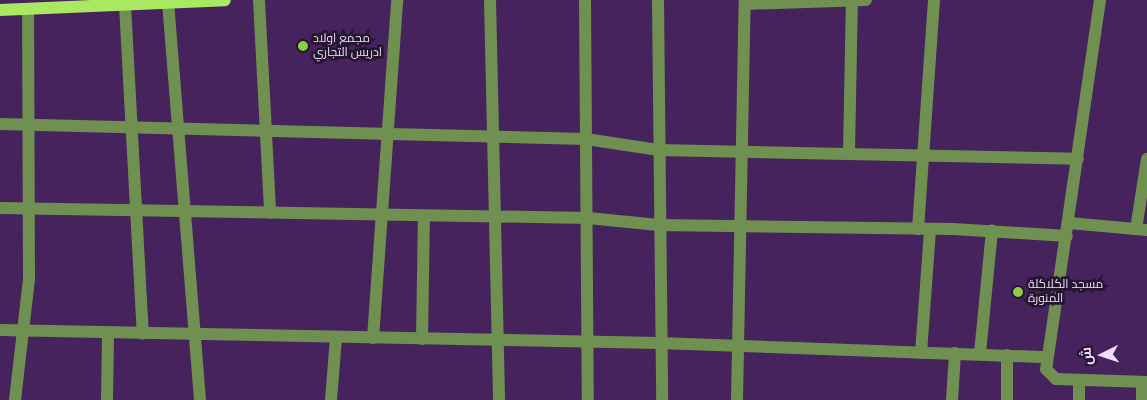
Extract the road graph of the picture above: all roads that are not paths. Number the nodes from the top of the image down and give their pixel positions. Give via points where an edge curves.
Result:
1 (225, 0) edge
2 (259, 0) edge
3 (397, 0) edge
4 (490, 0) edge
5 (585, 0) edge
6 (658, 0) edge
7 (852, 0) edge
8 (866, 0) edge
9 (934, 0) edge
10 (1100, 0) edge
11 (812, 1) edge
12 (168, 2) junction
13 (745, 2) edge
14 (125, 5) junction
15 (28, 9) junction
16 (0, 10) edge
17 (0, 124) edge
18 (30, 125) junction
19 (131, 129) junction
20 (181, 130) junction
21 (265, 133) junction
22 (389, 136) junction
23 (586, 139) junction
24 (493, 140) junction
25 (741, 149) junction
26 (659, 150) junction
27 (849, 152) junction
28 (921, 155) junction
29 (1078, 159) junction
30 (1147, 160) edge
31 (0, 208) edge
32 (30, 208) junction
33 (135, 211) junction
34 (186, 212) junction
35 (270, 213) junction
36 (382, 216) junction
37 (424, 217) junction
38 (496, 217) junction
39 (588, 218) junction
40 (1069, 223) junction
41 (659, 225) junction
42 (740, 227) junction
43 (924, 229) junction
44 (992, 230) junction
45 (1141, 230) edge
46 (1067, 236) junction
47 (0, 330) edge
48 (23, 331) junction
49 (108, 333) junction
50 (143, 334) junction
51 (196, 335) junction
52 (336, 338) junction
53 (373, 338) junction
54 (422, 339) junction
55 (499, 340) junction
56 (587, 343) junction
57 (660, 343) junction
58 (740, 346) junction
59 (921, 353) junction
60 (955, 353) junction
61 (980, 353) junction
62 (1007, 355) junction
63 (1048, 357) junction
64 (1079, 380) junction
65 (1144, 382) edge
66 (15, 400) edge
67 (107, 400) edge
68 (200, 400) edge
69 (331, 400) edge
70 (499, 400) edge
71 (588, 400) edge
72 (662, 400) edge
73 (737, 400) edge
74 (952, 400) edge
75 (1007, 400) edge
76 (1079, 400) edge
77 (1142, 400) edge

1 - 12 main road
2 - 21 street
3 - 22 street
4 - 24 street
5 - 23 street
6 - 26 street
7 - 8 street
7 - 11 street
7 - 27 street
9 - 28 street
10 - 29 street
11 - 13 street
12 - 14 main road
12 - 20 street
13 - 25 street
14 - 15 main road
14 - 19 street
15 - 16 main road
15 - 18 street
17 - 18 street
18 - 19 street
18 - 32 street
19 - 20 street
19 - 33 street
20 - 21 street
20 - 34 street
21 - 22 street
21 - 35 street
22 - 24 street
22 - 36 street
23 - 24 street
23 - 26 street
23 - 39 street
24 - 38 street
25 - 26 street
25 - 27 street
25 - 42 street
26 - 41 street
27 - 28 street
28 - 29 street
28 - 43 street
29 - 40 street
30 - 45 street
31 - 32 street
32 - 33 street
32 - 48 street via 30,279
33 - 34 street
33 - 50 street
34 - 35 street
34 - 51 street
35 - 36 street
36 - 37 street
36 - 53 street
37 - 38 street
37 - 54 street
38 - 39 street
38 - 55 street
39 - 41 street
39 - 56 street
40 - 45 street
40 - 46 street
41 - 42 street
41 - 57 street
42 - 43 street
42 - 58 street
43 - 44 street
43 - 59 street
44 - 46 street
44 - 61 street
46 - 63 street
47 - 48 street
48 - 49 street
48 - 66 street
49 - 50 street
49 - 67 street
50 - 51 street
51 - 52 street
51 - 68 street
52 - 53 street
52 - 69 street
53 - 54 street
54 - 55 street
55 - 56 street
55 - 70 street
56 - 57 street
56 - 71 street
57 - 58 street
57 - 72 street
58 - 59 street
58 - 73 street
59 - 60 street
60 - 61 street
60 - 74 street
61 - 62 street
62 - 63 street
62 - 75 street
63 - 64 street via 1049,375
64 - 65 street
64 - 76 street
65 - 77 street

